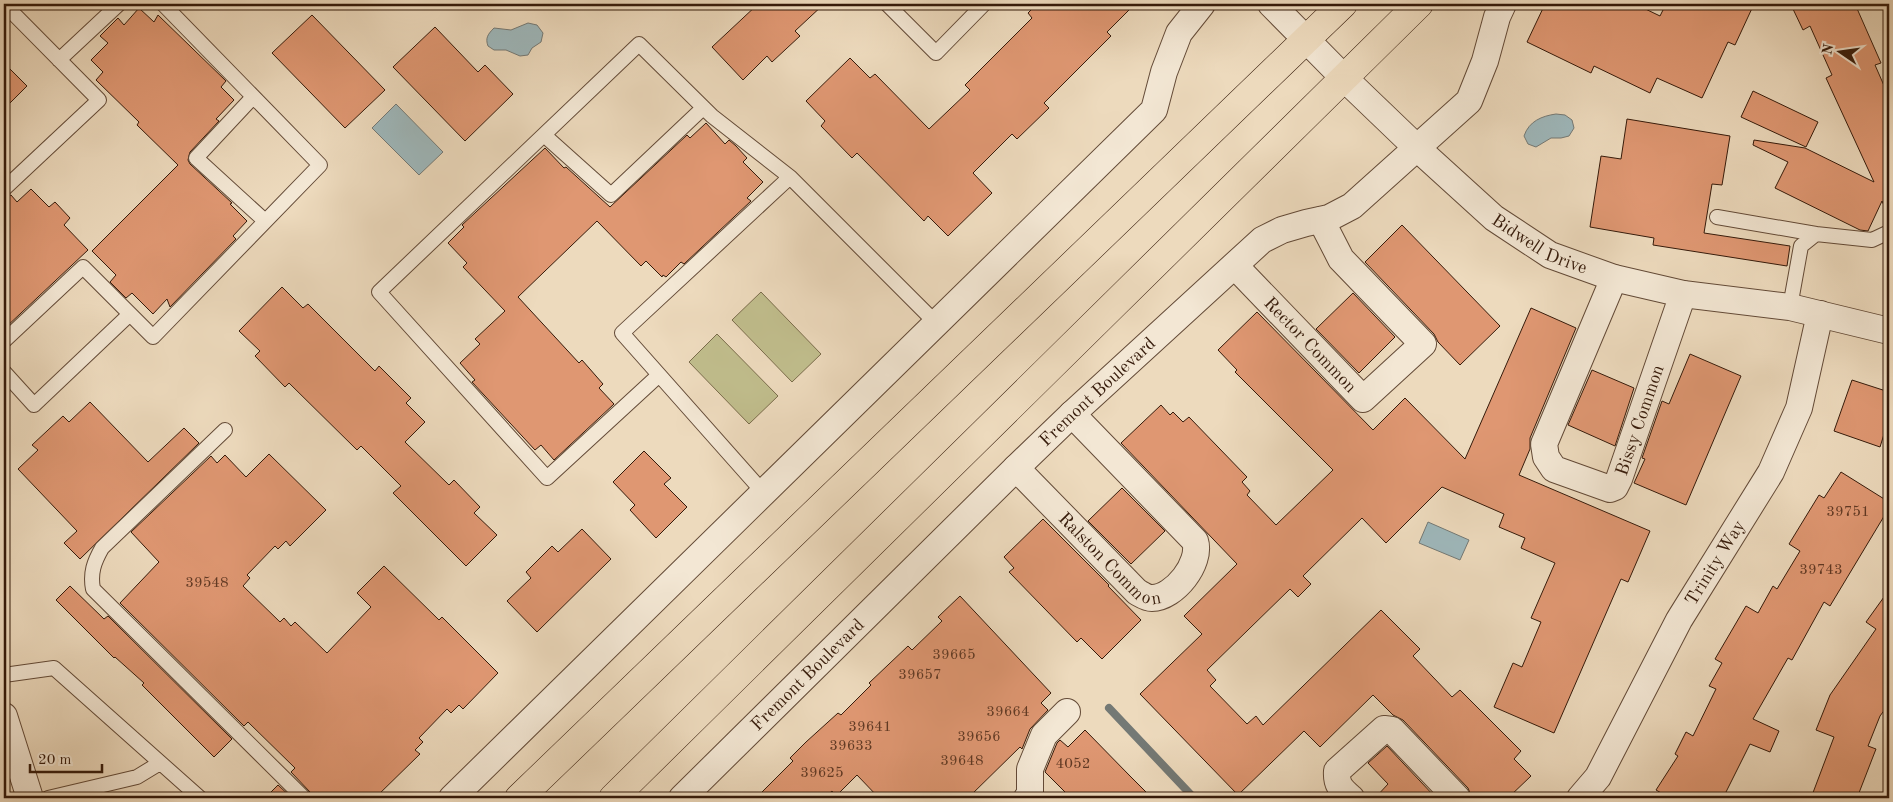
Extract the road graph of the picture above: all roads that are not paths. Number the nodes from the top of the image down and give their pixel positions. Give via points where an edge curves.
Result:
1 (4, 4) edge
2 (118, 4) edge
3 (163, 4) edge
4 (887, 4) edge
5 (984, 4) edge
6 (1202, 4) edge
7 (1271, 4) edge
8 (1343, 4) edge
9 (1419, 4) edge
10 (1503, 4) edge
11 (1306, 39) junction
12 (60, 60) junction
13 (1343, 77) junction
14 (253, 97) junction
15 (703, 108) junction
16 (544, 135) junction
17 (1417, 148) junction
18 (790, 177) junction
19 (4, 189) edge
20 (1717, 217) dead end
21 (1321, 220) junction
22 (266, 221) junction
23 (1889, 232) edge
24 (1816, 234) junction
25 (1234, 266) junction
26 (1614, 278) junction
27 (1683, 294) junction
28 (1790, 307) junction
29 (130, 314) junction
30 (1820, 314) junction
31 (937, 324) junction
32 (1889, 331) edge
33 (4, 342) edge
34 (4, 372) edge
35 (659, 374) junction
36 (1072, 414) junction
37 (226, 430) dead end
38 (1016, 468) junction
39 (763, 492) junction
40 (4, 675) edge
41 (1067, 712) dead end
42 (4, 716) edge
43 (160, 763) junction
44 (1030, 797) edge
45 (30, 798) edge
46 (48, 798) edge
47 (200, 798) edge
48 (304, 798) edge
49 (452, 798) edge
50 (518, 798) edge
51 (613, 798) edge
52 (682, 798) edge
53 (1351, 798) edge
54 (1457, 798) edge
55 (1580, 798) edge

1 - 12 lane
2 - 12 lane
3 - 14 lane
4 - 5 lane via 936,52
6 - 31 street via 1179,33 1154,110
7 - 11 street, Bidwell Drive
8 - 11 main road
9 - 13 main road
10 - 17 street, Fremont Boulevard via 1469,101
11 - 13 street, Bidwell Drive
11 - 50 main road
12 - 19 lane via 99,100
13 - 17 street, Bidwell Drive
13 - 51 main road
14 - 22 lane via 320,166
14 - 22 lane via 196,158
15 - 16 lane via 611,195
15 - 16 lane via 639,44
15 - 18 lane
16 - 35 lane via 379,292 546,478
17 - 21 street, Fremont Boulevard via 1352,206
17 - 26 street, Bidwell Drive via 1494,218 1542,250
18 - 31 lane
18 - 35 lane via 622,334
20 - 24 lane
21 - 25 street, Fremont Boulevard via 1282,230 1262,240
21 - 25 street, Rector Common via 1341,259 1423,344 1363,399
22 - 29 lane via 153,336
23 - 24 lane via 1872,240
24 - 28 lane via 1801,246
25 - 36 street, Fremont Boulevard
26 - 27 street, Bidwell Drive
26 - 27 street, Bissy Common via 1544,444 1546,457 1554,469 1610,489 1619,479
27 - 28 street, Bidwell Drive
28 - 30 street, Bidwell Drive
29 - 33 lane via 82,267
29 - 34 lane via 34,405
30 - 32 street, Bidwell Drive
30 - 55 street, Trinity Way via 1799,408 1771,472 1679,620 1598,777
31 - 39 street
35 - 39 lane
36 - 38 street, Fremont Boulevard
36 - 38 street, Ralston Common via 1195,541 1196,558 1178,585 1152,598 1137,592
37 - 48 lane via 102,548 90,577 93,590
38 - 52 street, Fremont Boulevard
39 - 49 street
40 - 43 lane via 54,668
41 - 44 street via 1044,735 1030,769
42 - 45 street
43 - 46 lane via 137,777
43 - 47 lane
53 - 54 street via 1341,788 1337,771 1384,729 1389,729

